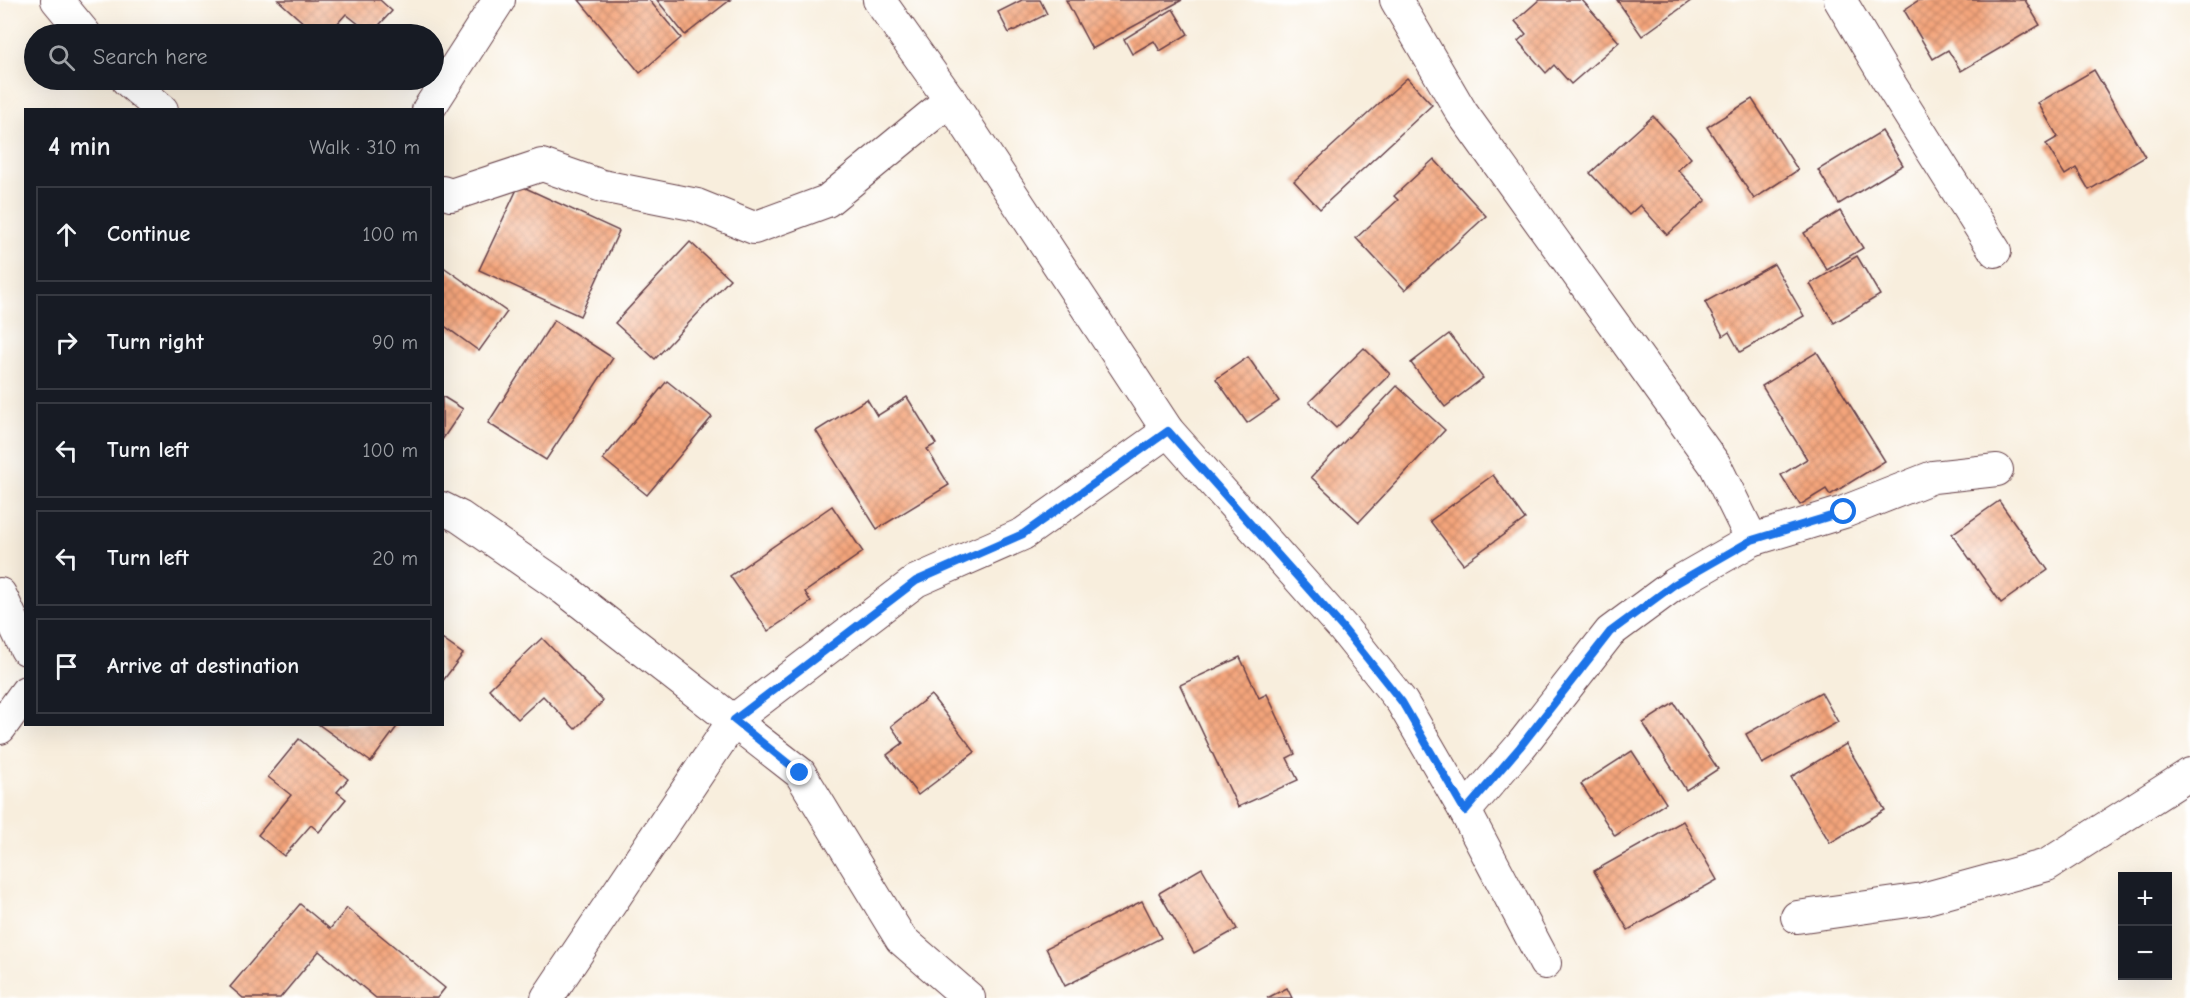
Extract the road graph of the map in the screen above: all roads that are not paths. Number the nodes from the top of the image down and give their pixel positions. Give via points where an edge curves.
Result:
1 (57, 0) edge
2 (499, 0) edge
3 (879, 0) edge
4 (1396, 0) edge
5 (1840, 0) edge
6 (77, 24) edge
7 (444, 85) edge
8 (139, 90) edge
9 (441, 90) edge
10 (950, 100) junction
11 (160, 108) edge
12 (429, 108) edge
13 (444, 193) edge
14 (1995, 251) dead end
15 (1168, 431) junction
16 (1997, 470) dead end
17 (444, 509) edge
18 (1752, 540) junction
19 (0, 594) edge
20 (24, 645) edge
21 (24, 695) edge
22 (734, 720) junction
23 (0, 728) edge
24 (2190, 774) edge
25 (1465, 811) junction
26 (1797, 917) dead end
27 (1545, 963) dead end
28 (547, 998) edge
29 (969, 998) edge

1 - 6 street
2 - 7 street
3 - 10 street
4 - 18 street via 1462,113 1715,465
5 - 14 street
8 - 11 street
9 - 12 street
10 - 13 street via 827,201 754,228 697,205 602,186 542,165 451,195
10 - 15 street
15 - 22 street via 1023,534 916,581
15 - 25 street via 1343,628 1402,702
16 - 18 street via 1933,477 1844,512
17 - 22 street via 564,589
18 - 25 street via 1675,584 1610,632
19 - 20 street
21 - 23 street
22 - 28 street
22 - 29 street via 800,773 901,939
24 - 26 street via 2047,865 1923,899
25 - 27 street

